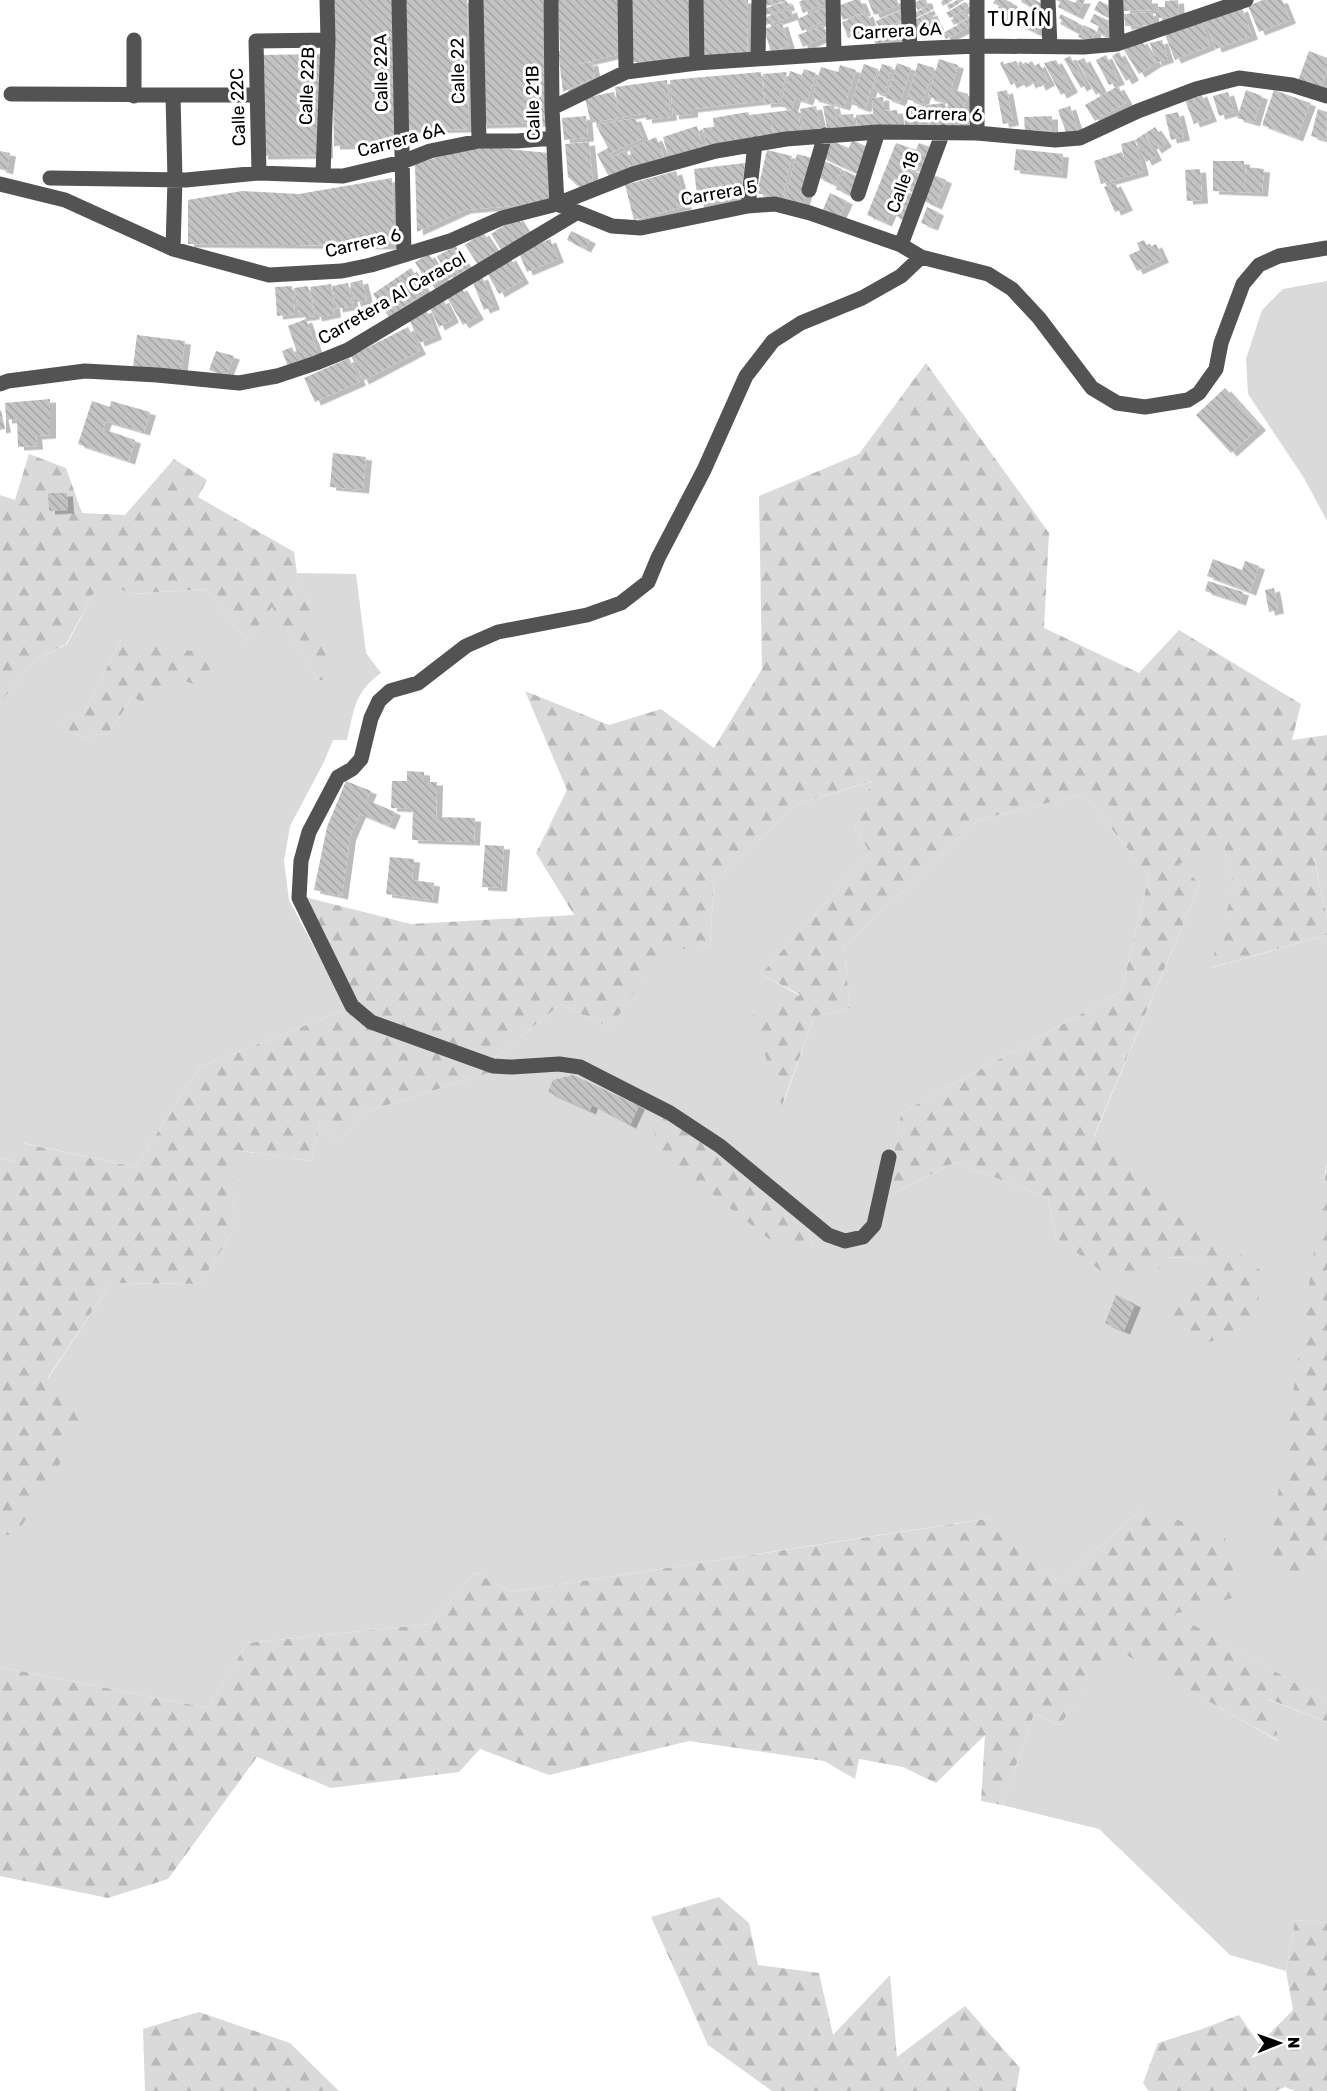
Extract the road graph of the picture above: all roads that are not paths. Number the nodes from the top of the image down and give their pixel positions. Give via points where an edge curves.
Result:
1 (327, 0) edge
2 (399, 0) edge
3 (476, 0) edge
4 (551, 0) edge
5 (625, 0) edge
6 (696, 0) edge
7 (759, 0) edge
8 (833, 0) edge
9 (908, 0) edge
10 (977, 0) edge
11 (1048, 0) edge
12 (1116, 0) edge
13 (1246, 0) edge
14 (134, 40) dead end
15 (328, 40) junction
16 (1117, 44) junction
17 (977, 46) junction
18 (1050, 47) junction
19 (910, 49) junction
20 (834, 54) junction
21 (758, 58) junction
22 (697, 63) junction
23 (626, 72) junction
24 (11, 94) dead end
25 (173, 95) junction
26 (257, 95) junction
27 (134, 96) junction
28 (1327, 96) edge
29 (552, 108) junction
30 (878, 132) junction
31 (943, 132) junction
32 (977, 133) junction
33 (825, 135) junction
34 (553, 138) junction
35 (479, 141) junction
36 (755, 144) junction
37 (402, 162) junction
38 (259, 173) junction
39 (323, 174) junction
40 (50, 178) dead end
41 (175, 180) junction
42 (0, 184) edge
43 (809, 190) dead end
44 (858, 194) dead end
45 (557, 204) junction
46 (748, 206) junction
47 (576, 213) junction
48 (901, 245) junction
49 (1327, 248) edge
50 (173, 249) junction
51 (404, 254) junction
52 (921, 257) junction
53 (0, 384) edge
54 (889, 1157) dead end

1 - 15 street, Calle 22B
2 - 37 street, Calle 22A
3 - 35 street, Calle 22
4 - 29 street, Calle 21B
5 - 23 street
6 - 22 street
7 - 21 street
8 - 20 street
9 - 19 street
10 - 17 street
11 - 18 street
12 - 16 street
13 - 16 street, Carrera 6A
14 - 27 street
15 - 26 street, Calle 22C via 256,41
15 - 39 street, Calle 22B
16 - 18 street, Carrera 6A
17 - 18 street, Carrera 6A
17 - 19 street, Carrera 6A
17 - 32 street
19 - 20 street, Carrera 6A
20 - 21 street, Carrera 6A
21 - 22 street, Carrera 6A
22 - 23 street, Carrera 6A
23 - 29 street, Carrera 6A
24 - 27 street
25 - 26 street
25 - 27 street
25 - 41 street
26 - 38 street, Calle 22C
28 - 32 street, Carrera 6 via 1292,85 1239,78 1196,89 1080,138 1055,141
29 - 34 street, Calle 21B
30 - 31 street, Carrera 6
30 - 33 street, Carrera 6
30 - 44 street
31 - 32 street, Carrera 6
31 - 48 street, Calle 18
33 - 36 street, Carrera 6
33 - 43 street
34 - 35 street, Carrera 6A
34 - 45 street, Calle 21B
35 - 37 street, Carrera 6A via 429,151
36 - 45 street, Carrera 6 via 633,174
36 - 46 street
37 - 39 street, Carrera 6A via 343,176
37 - 51 street, Calle 22A
38 - 39 street, Carrera 6A
38 - 41 street, Carrera 6A
40 - 41 street, Carrera 6A
41 - 50 street
42 - 50 street, Carrera 6 via 65,200
45 - 47 street
45 - 51 street, Carrera 6 via 502,218 450,241
46 - 47 street, Carrera 5 via 641,228 612,226
46 - 48 street, Carrera 5 via 775,204
47 - 53 street, Carretera Al Caracol via 348,350 277,376 239,383 85,371
48 - 52 street, Carrera 5
49 - 52 street, Carrera 5 via 1279,256 1259,265 1243,284 1221,343 1216,369 1199,393 1188,400 1145,407 1117,403 1092,388 1012,289 988,274
50 - 51 street, Carrera 6 via 269,275 342,271
52 - 54 street via 901,276 862,298 801,323 773,341 746,376 648,582 621,603 587,615 498,632 466,646 418,683 390,691 379,701 361,759 338,777 309,832 301,861 299,898 352,1006 371,1022 493,1065 580,1067 669,1113 720,1146 828,1235 845,1241 863,1237 874,1225

